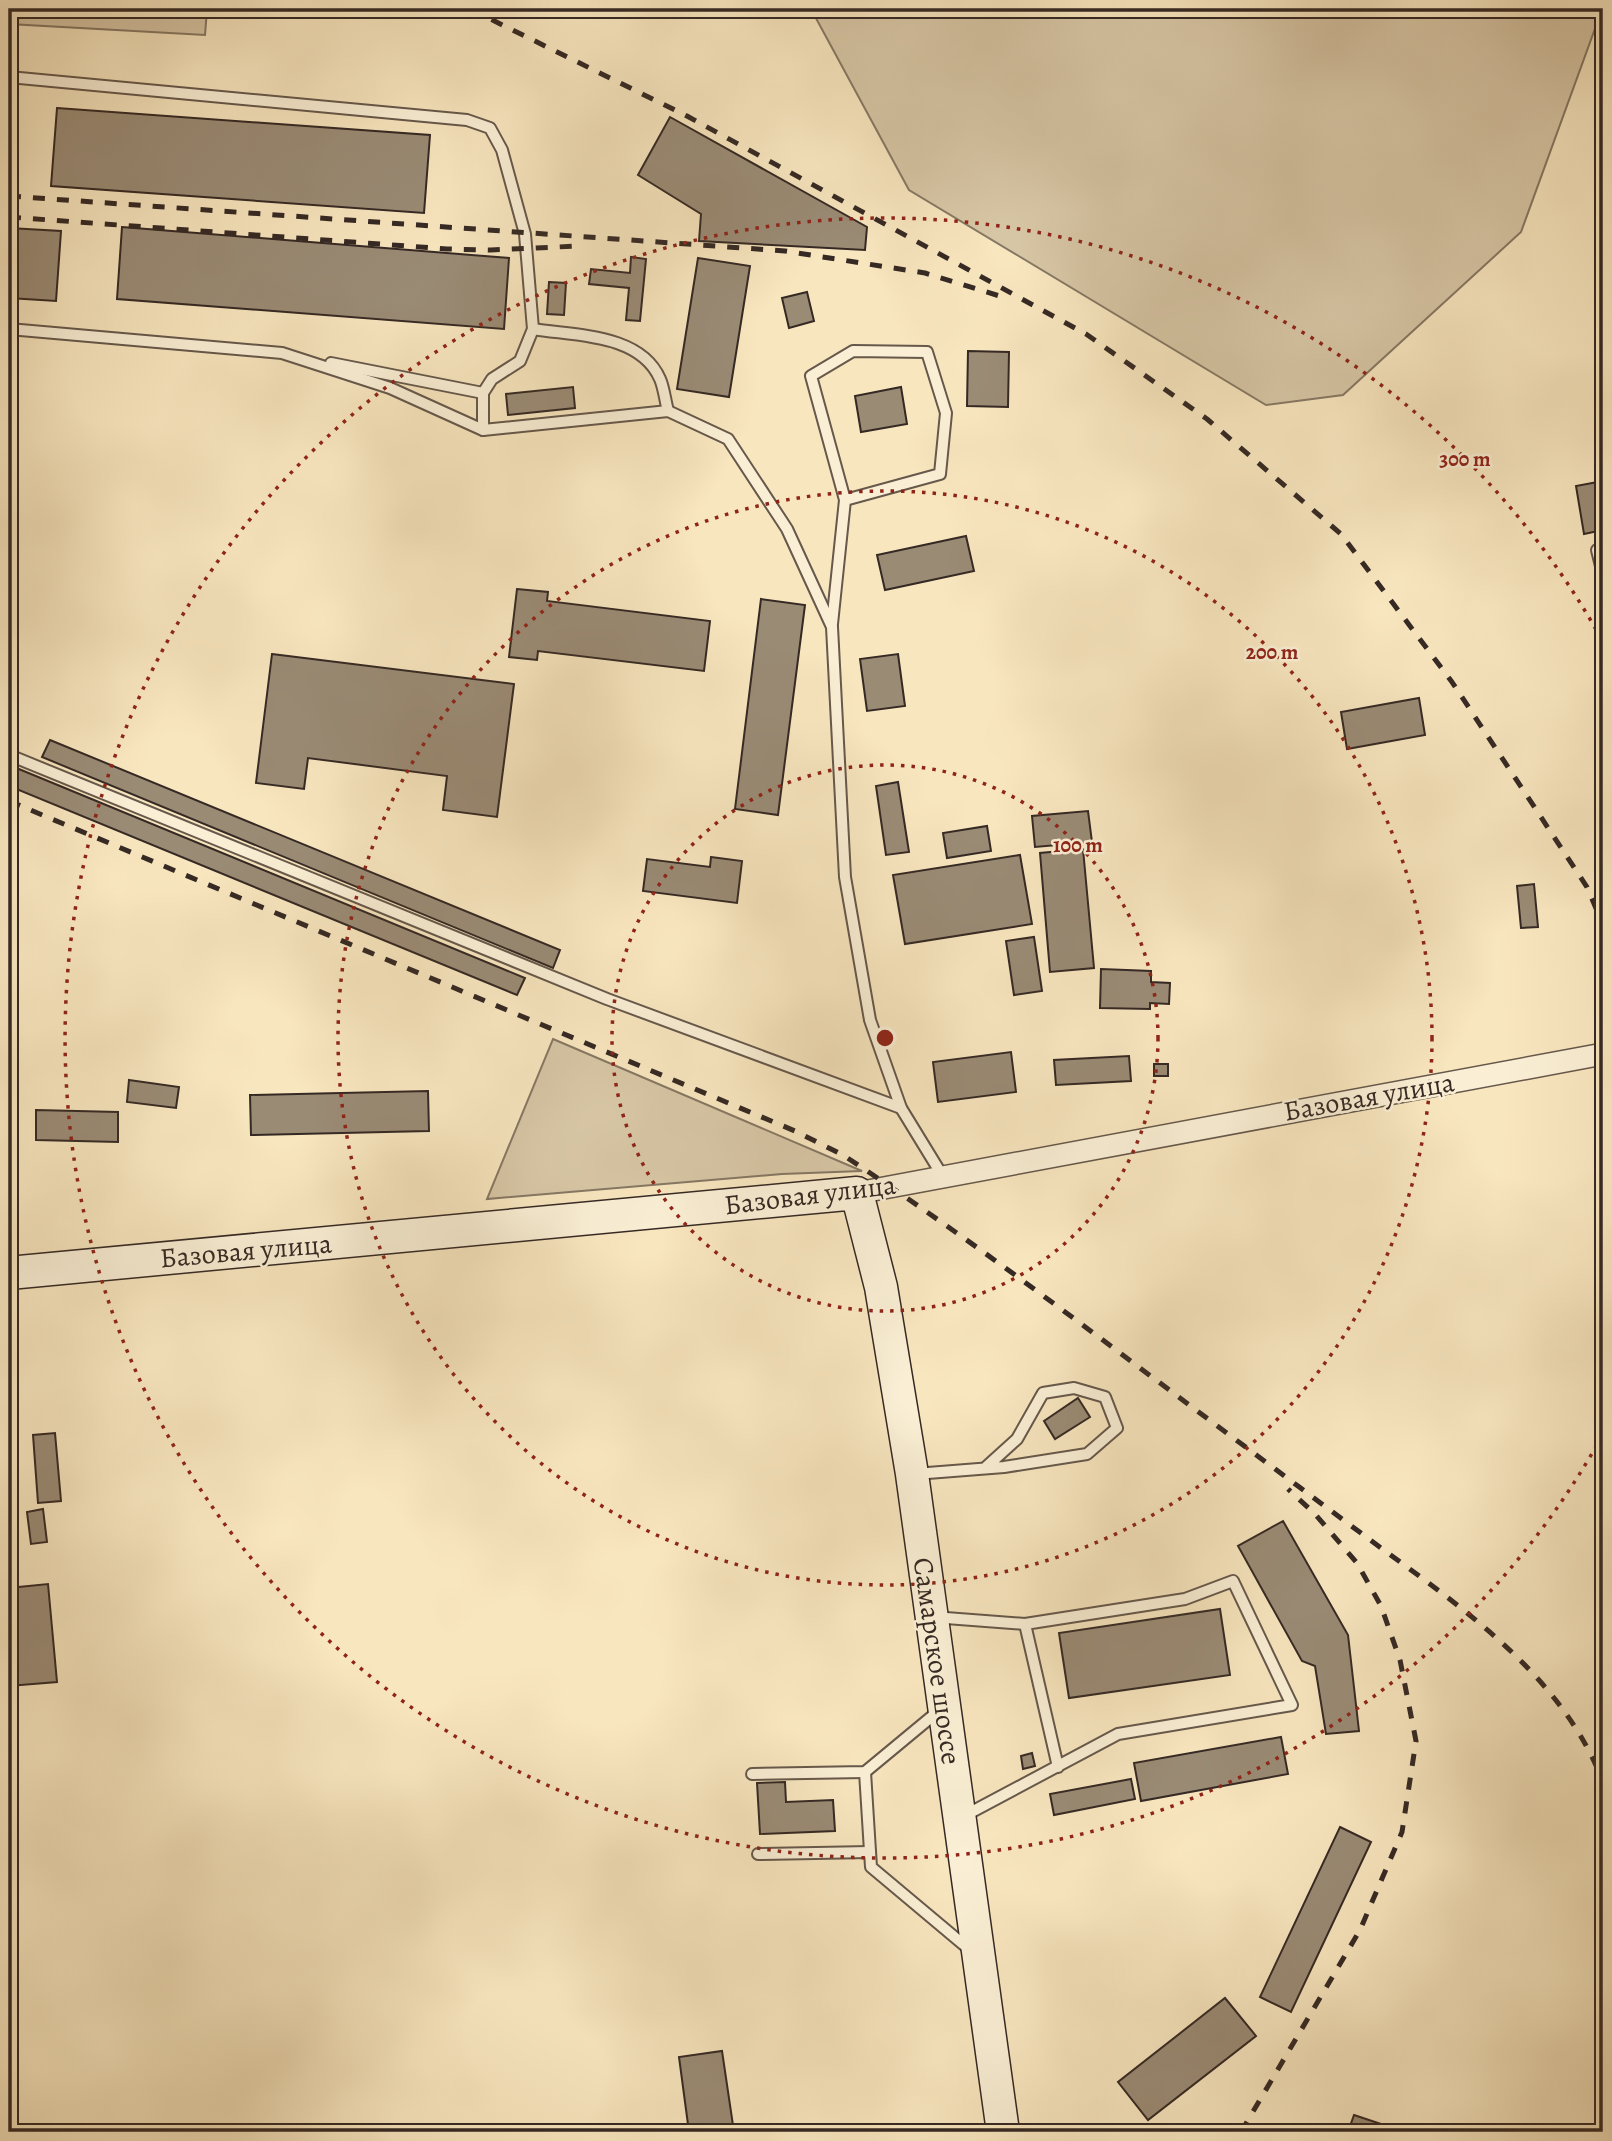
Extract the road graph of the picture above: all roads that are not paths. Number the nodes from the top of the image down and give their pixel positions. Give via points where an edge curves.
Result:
1 (9, 78) edge
2 (9, 329) edge
3 (533, 329) junction
4 (282, 353) junction
5 (483, 393) junction
6 (668, 411) junction
7 (483, 430) junction
8 (845, 500) junction
9 (1597, 550) dead end
10 (1603, 574) edge
11 (832, 627) junction
12 (9, 755) edge
13 (1603, 1054) edge
14 (901, 1108) junction
15 (942, 1175) junction
16 (857, 1193) junction
17 (9, 1273) edge
18 (985, 1468) junction
19 (912, 1474) junction
20 (931, 1616) junction
21 (1025, 1624) junction
22 (943, 1707) junction
23 (1058, 1767) junction
24 (865, 1772) junction
25 (752, 1774) dead end
26 (958, 1819) junction
27 (870, 1852) junction
28 (758, 1854) dead end
29 (978, 1956) junction
30 (1003, 2132) edge

1 - 3 lane via 467,120 491,128 502,150 526,234
2 - 4 lane
3 - 5 lane via 520,361 492,379
3 - 6 lane via 621,343 660,377
4 - 5 lane
4 - 7 lane via 390,388
5 - 7 lane
6 - 7 lane
6 - 11 lane via 728,439 787,529
8 - 8 lane via 811,376 853,351 927,352 946,412 940,474
8 - 11 lane
9 - 10 lane
11 - 14 lane via 845,877 870,1020
12 - 14 lane via 607,999
13 - 15 street, Базовая улица
14 - 15 lane
15 - 16 street, Базовая улица
16 - 17 street, Базовая улица
16 - 19 street, Самарское шоссе via 881,1287
18 - 18 lane via 1087,1454 1117,1428 1105,1397 1074,1388 1043,1393 1017,1439
18 - 19 lane
19 - 20 street, Самарское шоссе
20 - 21 lane
20 - 22 street, Самарское шоссе
21 - 23 lane
21 - 23 lane via 1185,1599 1233,1581 1292,1705 1118,1734
22 - 24 lane
22 - 26 street, Самарское шоссе
23 - 26 lane
24 - 25 lane
24 - 27 lane
26 - 29 street, Самарское шоссе
27 - 28 lane
27 - 29 lane via 871,1867
29 - 30 street, Самарское шоссе

